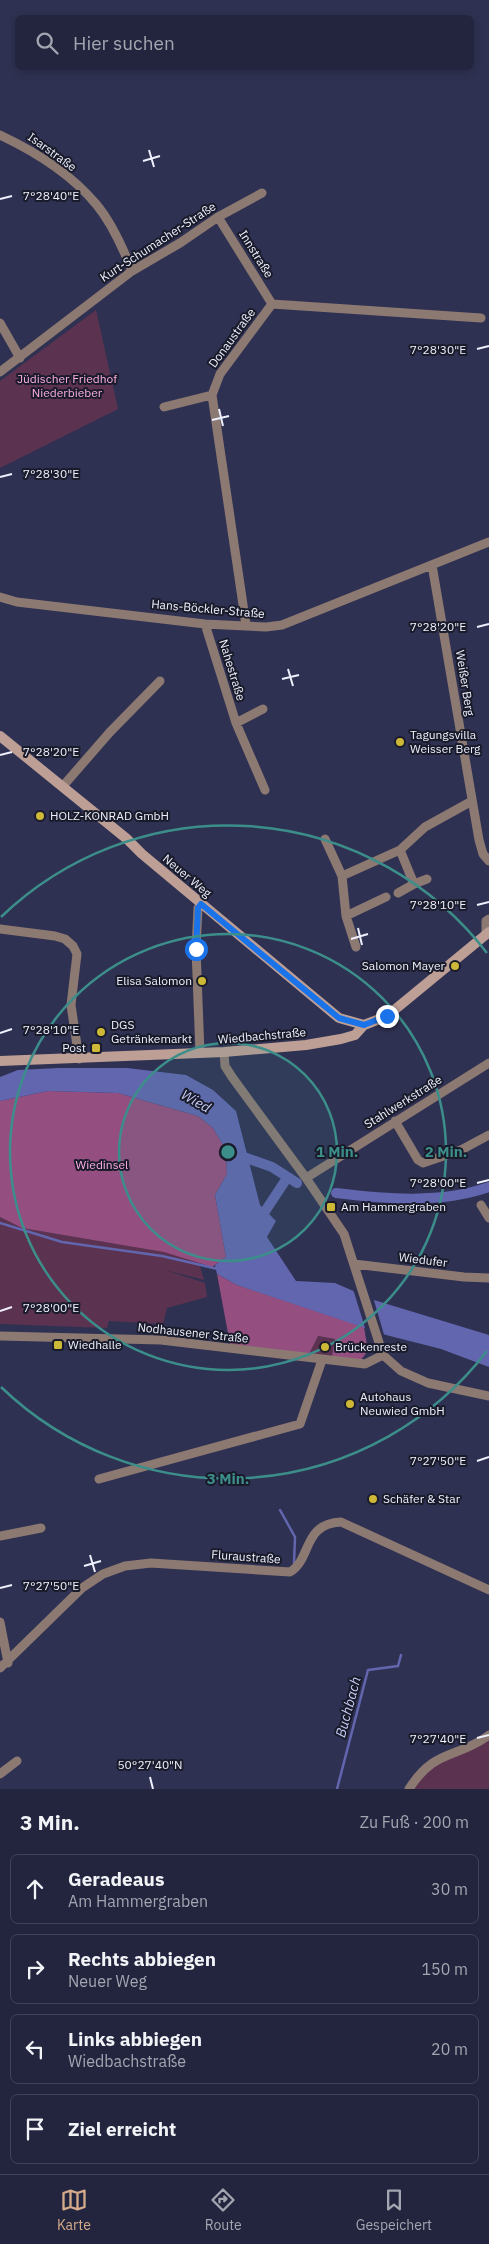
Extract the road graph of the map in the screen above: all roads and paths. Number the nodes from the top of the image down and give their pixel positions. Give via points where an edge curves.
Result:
1 (0, 135) edge
2 (262, 193) dead end
3 (218, 217) junction
4 (132, 271) junction
5 (272, 304) junction
6 (482, 318) dead end
7 (0, 323) edge
8 (20, 358) junction
9 (0, 372) edge
10 (212, 395) junction
11 (164, 407) dead end
12 (489, 542) edge
13 (432, 566) junction
14 (0, 597) edge
15 (205, 624) junction
16 (246, 625) junction
17 (160, 681) dead end
18 (263, 709) dead end
19 (236, 723) junction
20 (0, 736) edge
21 (63, 786) junction
22 (265, 790) dead end
23 (472, 801) junction
24 (325, 839) dead end
25 (400, 850) junction
26 (489, 861) edge
27 (342, 876) junction
28 (427, 879) dead end
29 (414, 884) junction
30 (398, 893) dead end
31 (386, 897) dead end
32 (201, 904) junction
33 (346, 916) junction
34 (489, 919) edge
35 (0, 929) edge
36 (488, 933) edge
37 (356, 946) dead end
38 (364, 1025) junction
39 (224, 1052) junction
40 (200, 1053) junction
41 (79, 1059) junction
42 (0, 1061) edge
43 (489, 1063) edge
44 (395, 1121) junction
45 (489, 1135) edge
46 (306, 1178) junction
47 (481, 1205) dead end
48 (489, 1218) edge
49 (354, 1264) junction
50 (489, 1278) edge
51 (0, 1336) edge
52 (383, 1355) junction
53 (322, 1360) junction
54 (489, 1396) edge
55 (99, 1479) dead end
56 (41, 1528) dead end
57 (0, 1536) edge
58 (489, 1590) edge
59 (0, 1622) edge
60 (4, 1666) edge
61 (489, 1734) edge
62 (16, 1761) dead end
63 (0, 1774) edge
64 (409, 1789) edge

1 - 4 street, Isarstraße via 25,146 96,204 122,247
2 - 3 street, Kurt-Schumacher-Straße
3 - 4 street, Kurt-Schumacher-Straße
3 - 5 street, Innstraße
4 - 8 street, Kurt-Schumacher-Straße
5 - 6 street, Donaustraße
5 - 10 street, Donaustraße via 220,374
7 - 8 street
8 - 9 street, Kurt-Schumacher-Straße
10 - 11 street
10 - 16 street
12 - 13 street, Hans-Böckler-Straße
13 - 16 street, Hans-Böckler-Straße via 282,625
13 - 23 street, Weißer Berg
14 - 15 street, Hans-Böckler-Straße via 17,602
15 - 16 street, Hans-Böckler-Straße
15 - 19 street, Nahestraße
17 - 21 street
18 - 19 street, Nahestraße
19 - 22 street, Nahestraße
20 - 21 main road, Neuer Weg
21 - 32 main road, Neuer Weg
23 - 25 street via 425,827
23 - 26 street, Weißer Berg via 478,840
24 - 27 street
25 - 27 street
25 - 29 street
27 - 33 street
28 - 29 street
29 - 30 street
31 - 33 street
32 - 38 main road, Neuer Weg via 339,1018
32 - 40 street via 198,908 196,949
33 - 37 street
34 - 36 street via 486,921
35 - 41 street via 55,936 73,946 77,954 71,1006
36 - 38 main road, Wiedbachstraße via 387,1016
38 - 39 main road, Wiedbachstraße via 355,1034 324,1042
39 - 40 main road, Wiedbachstraße
39 - 46 street via 225,1066 232,1077
40 - 41 main road, Wiedbachstraße
41 - 42 main road, Wiedbachstraße
43 - 44 street, Stahlwerkstraße
44 - 45 street via 423,1163 461,1150
44 - 46 street, Stahlwerkstraße
46 - 49 street via 344,1234
47 - 48 street
49 - 50 street, Wiedufer
49 - 52 street
51 - 53 street, Nodhausener Straße via 161,1340
52 - 53 street, Nodhausener Straße via 365,1364
52 - 54 street via 401,1370 428,1383
53 - 55 street via 300,1424
56 - 57 street
58 - 60 street, Fluraustraße via 341,1522 328,1523 316,1532 296,1569 290,1572 150,1563 126,1566 104,1574 82,1588
59 - 60 street
61 - 64 street via 478,1743 433,1761 418,1774
62 - 63 street

